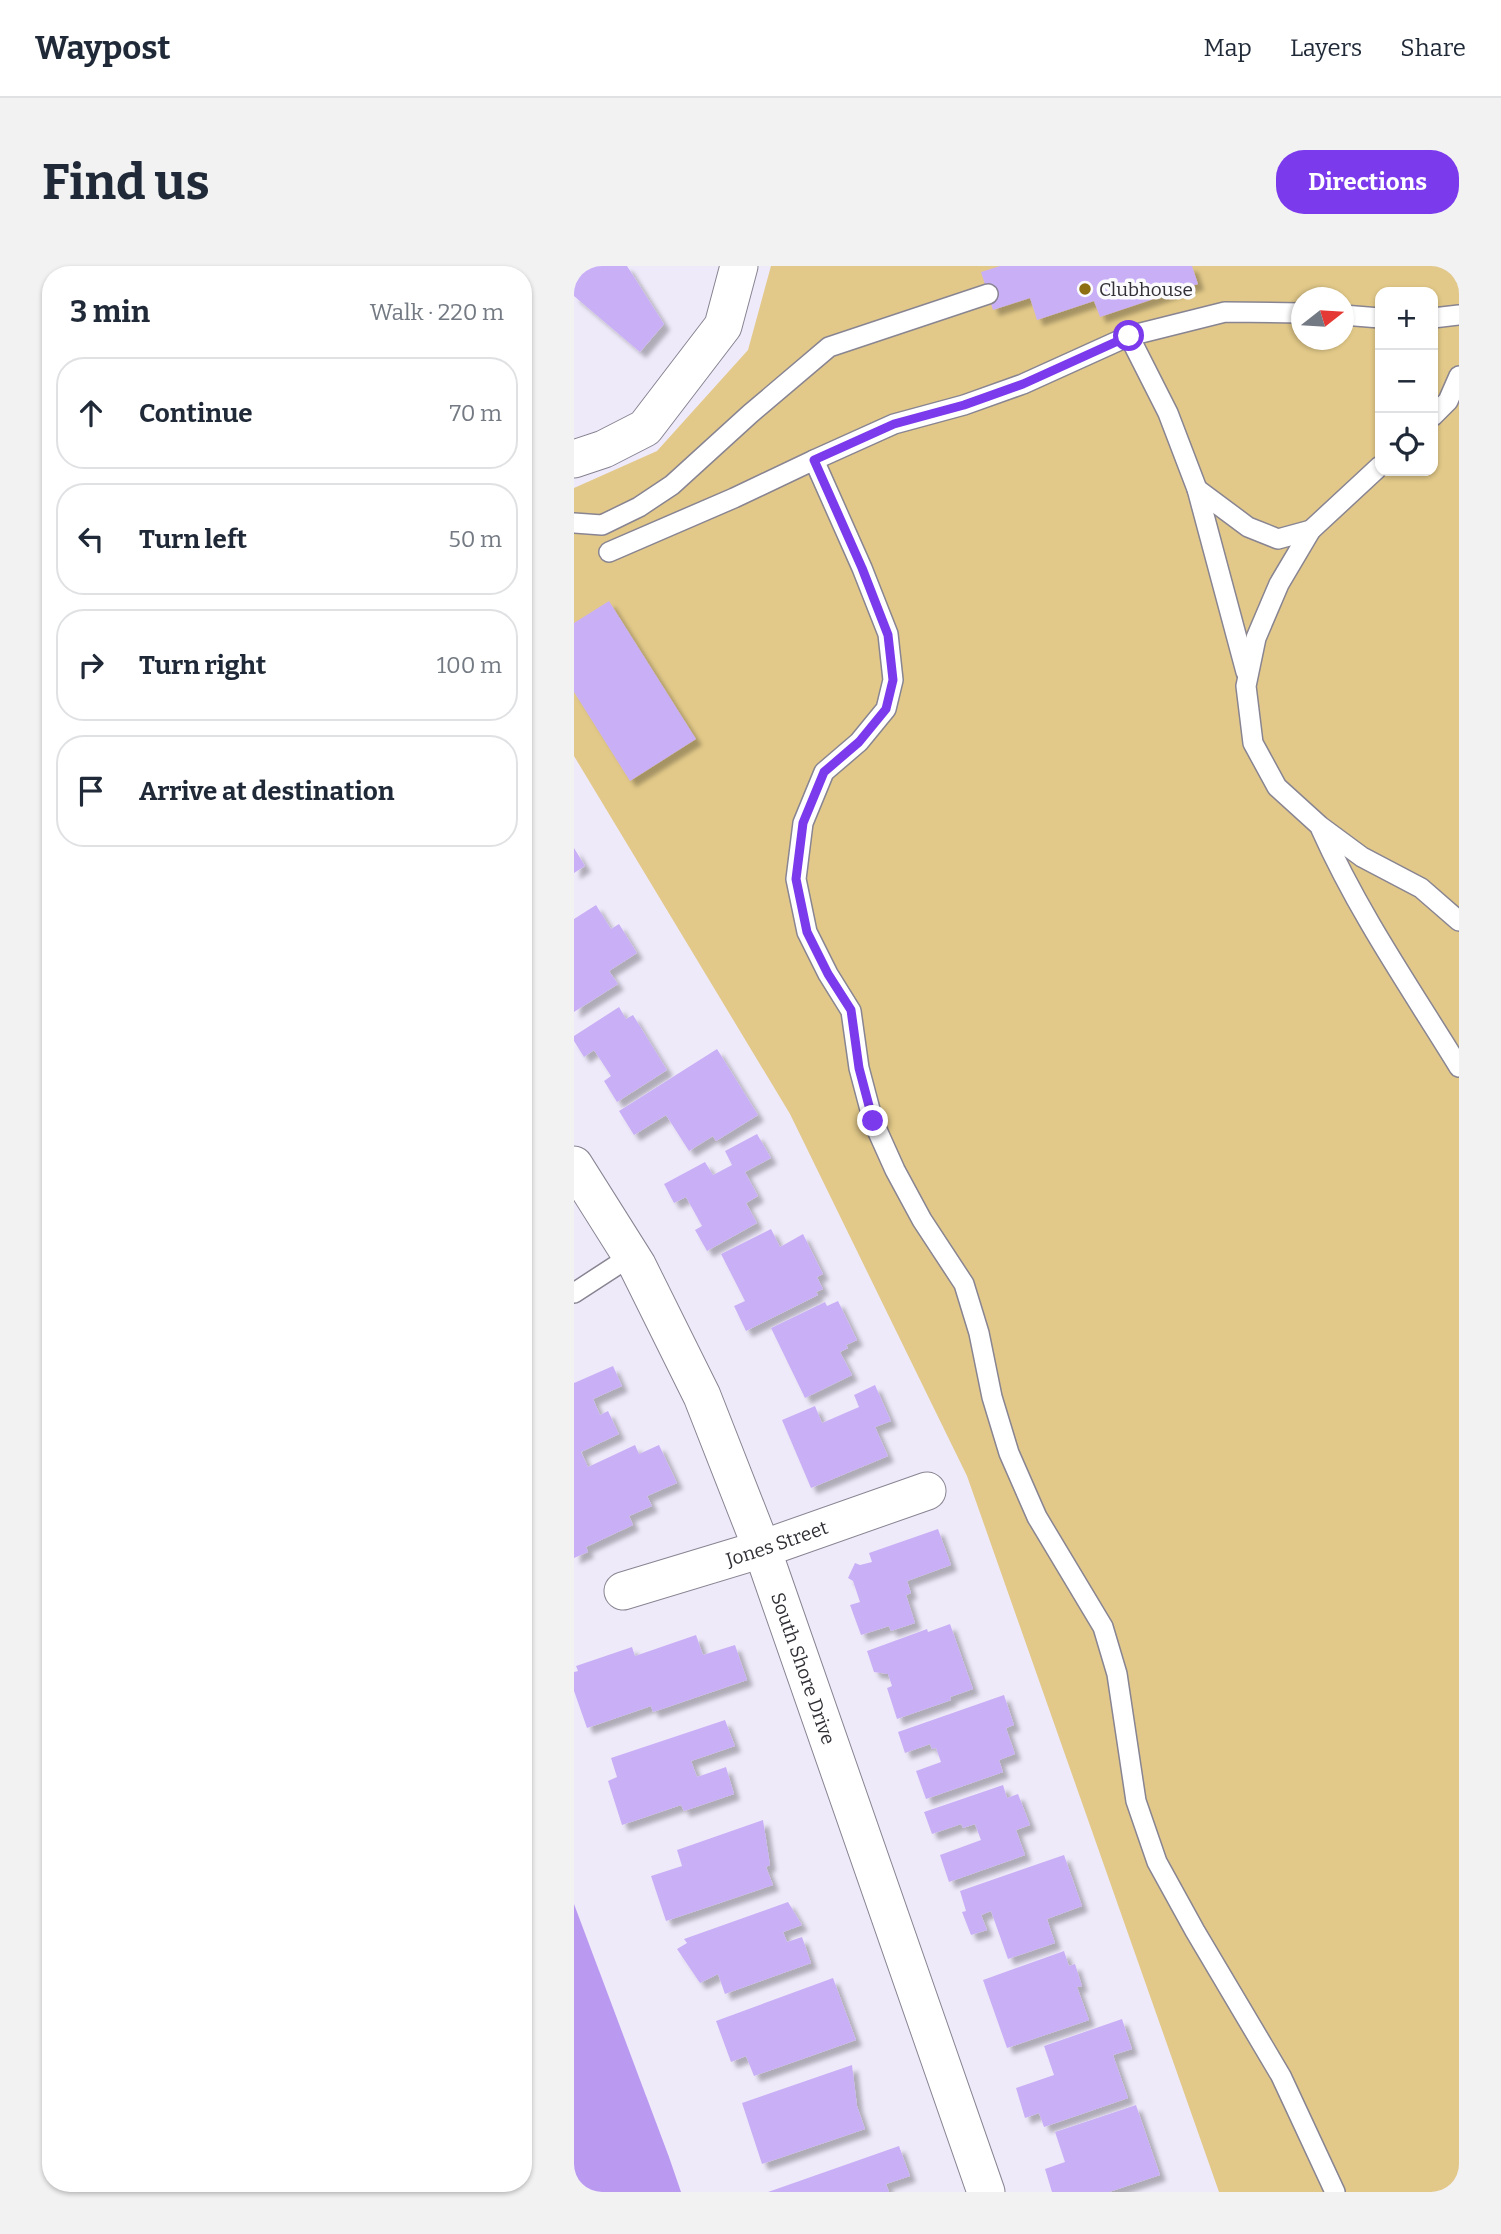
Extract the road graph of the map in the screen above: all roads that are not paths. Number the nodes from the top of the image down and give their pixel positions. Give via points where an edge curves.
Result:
1 (739, 266) edge
2 (988, 294) dead end
3 (1291, 313) edge
4 (1459, 315) edge
5 (1354, 316) edge
6 (1438, 317) edge
7 (1375, 318) edge
8 (1129, 336) junction
9 (1459, 376) edge
10 (1436, 413) edge
11 (575, 457) edge
12 (814, 460) junction
13 (1375, 471) edge
14 (1197, 489) junction
15 (574, 523) edge
16 (1311, 530) junction
17 (609, 552) dead end
18 (1247, 676) junction
19 (1320, 826) junction
20 (1459, 921) edge
21 (1459, 1067) edge
22 (574, 1165) edge
23 (631, 1256) junction
24 (574, 1293) edge
25 (928, 1491) dead end
26 (762, 1549) junction
27 (623, 1591) dead end
28 (986, 2192) edge
29 (1335, 2192) edge

1 - 11 street via 723,326 645,428 604,449
2 - 15 lane via 829,348 672,485 602,525
3 - 8 lane via 1225,312
4 - 6 lane
5 - 7 lane
8 - 12 lane via 1023,384 894,424
8 - 14 lane via 1168,413
9 - 10 lane via 1448,401
12 - 17 lane
12 - 29 lane via 888,635 893,680 886,709 859,742 824,772 803,823 796,879 807,932 851,1010 873,1121 922,1220 964,1284 1009,1453 1037,1517 1103,1627 1117,1674 1136,1801 1157,1862 1281,2076
13 - 16 lane
14 - 16 lane via 1248,527 1278,539
14 - 18 lane
16 - 18 lane via 1279,584 1256,638
18 - 19 lane via 1253,743 1277,787
19 - 20 lane via 1362,857 1421,888
19 - 21 lane via 1373,932
22 - 23 street, South Shore Drive
23 - 24 lane
23 - 26 street, South Shore Drive via 702,1396
25 - 26 street, Jones Street
26 - 27 street, Jones Street
26 - 28 street, South Shore Drive

